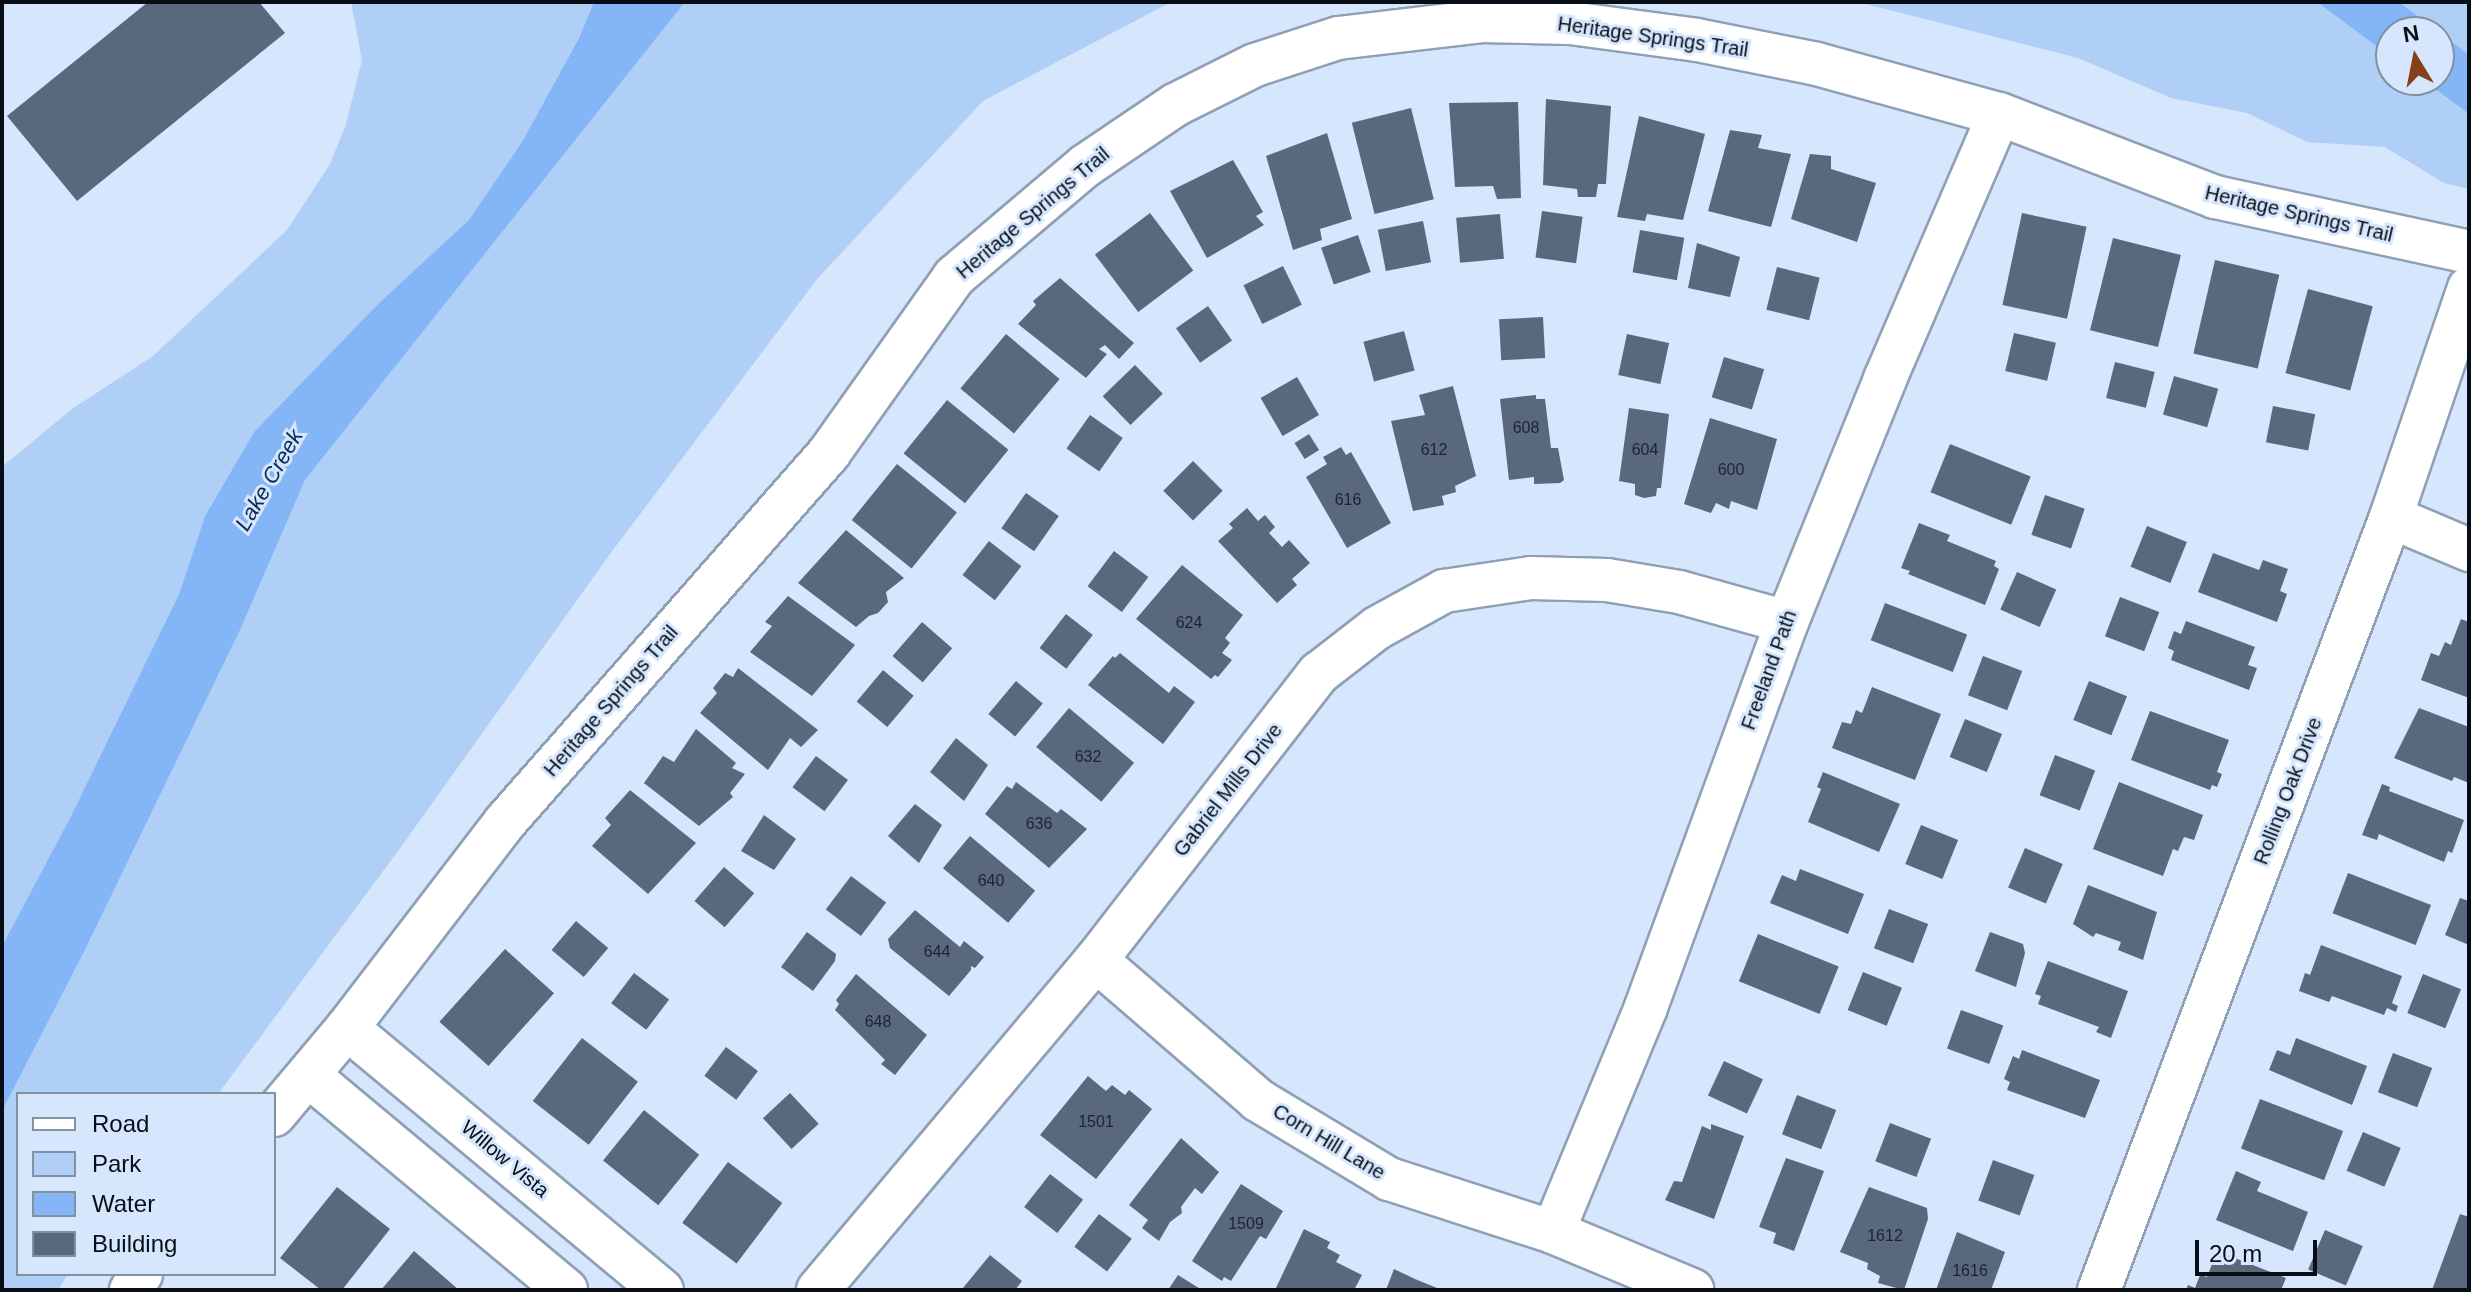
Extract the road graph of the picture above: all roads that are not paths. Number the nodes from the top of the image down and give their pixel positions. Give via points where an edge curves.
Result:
1 (1999, 114) junction
2 (2469, 252) edge
3 (2469, 288) edge
4 (2391, 517) junction
5 (2469, 550) edge
6 (1787, 622) junction
7 (1096, 960) junction
8 (347, 1028) junction
9 (308, 1075) junction
10 (276, 1113) edge
11 (1553, 1232) junction
12 (566, 1290) edge
13 (662, 1290) edge
14 (818, 1290) edge
15 (1692, 1290) edge
16 (2099, 1290) edge

1 - 2 street, Heritage Springs Trail via 2215,197
1 - 6 street, Freeland Path
1 - 8 street, Heritage Springs Trail via 1817,64 1697,40 1570,23 1482,21 1338,38 1255,65 1175,105 1085,166 954,277 829,453 505,822
3 - 4 street, Rolling Oak Drive
4 - 5 street
4 - 16 street, Rolling Oak Drive
6 - 7 street, Gabriel Mills Drive via 1679,592 1607,580 1531,578 1444,591 1377,628 1319,673
6 - 11 street, Freeland Path via 1646,1007
7 - 11 street, Corn Hill Lane via 1258,1100 1320,1140 1389,1179
7 - 14 street, Gabriel Mills Drive
8 - 9 street, Heritage Springs Trail
8 - 13 street, Willow Vista
9 - 10 street, Heritage Springs Trail
9 - 12 street
11 - 15 street, Corn Hill Lane

